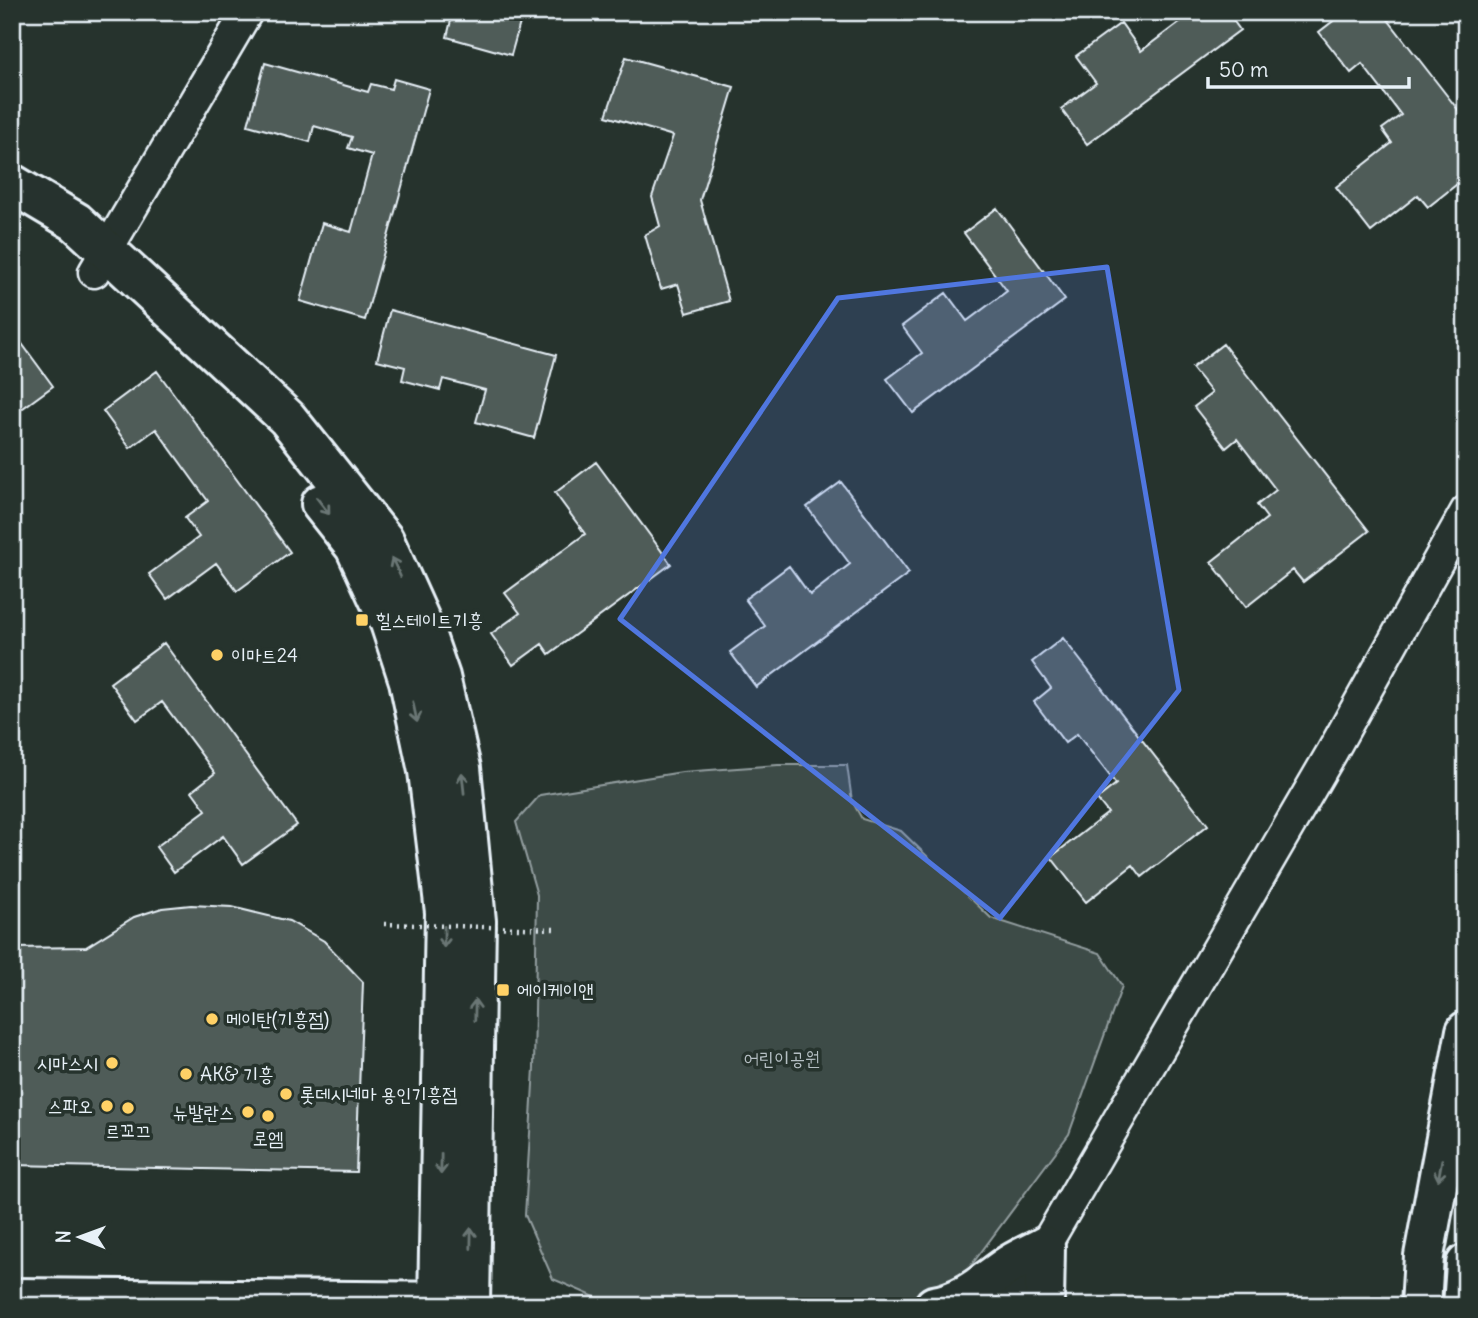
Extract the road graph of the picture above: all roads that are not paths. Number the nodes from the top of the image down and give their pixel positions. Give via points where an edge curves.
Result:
1 (247, 12) edge
2 (12, 184) edge
3 (12, 203) edge
4 (99, 260) junction
5 (1466, 511) edge
6 (1466, 1031) edge
7 (1045, 1246) junction
8 (1466, 1264) edge
9 (12, 1298) edge
10 (454, 1304) edge
11 (934, 1306) edge
12 (1010, 1306) edge
13 (1044, 1306) edge
14 (1421, 1306) edge
15 (1463, 1306) edge

1 - 4 street
2 - 4 main road via 76,222
3 - 4 main road
4 - 10 main road via 287,418 384,540 440,677 461,768 476,921
5 - 7 street via 1332,752
6 -> 14 main road via 1424,1256
7 - 11 main road via 953,1303
7 - 12 street
7 - 13 main road
8 - 15 main road
9 - 10 main road

